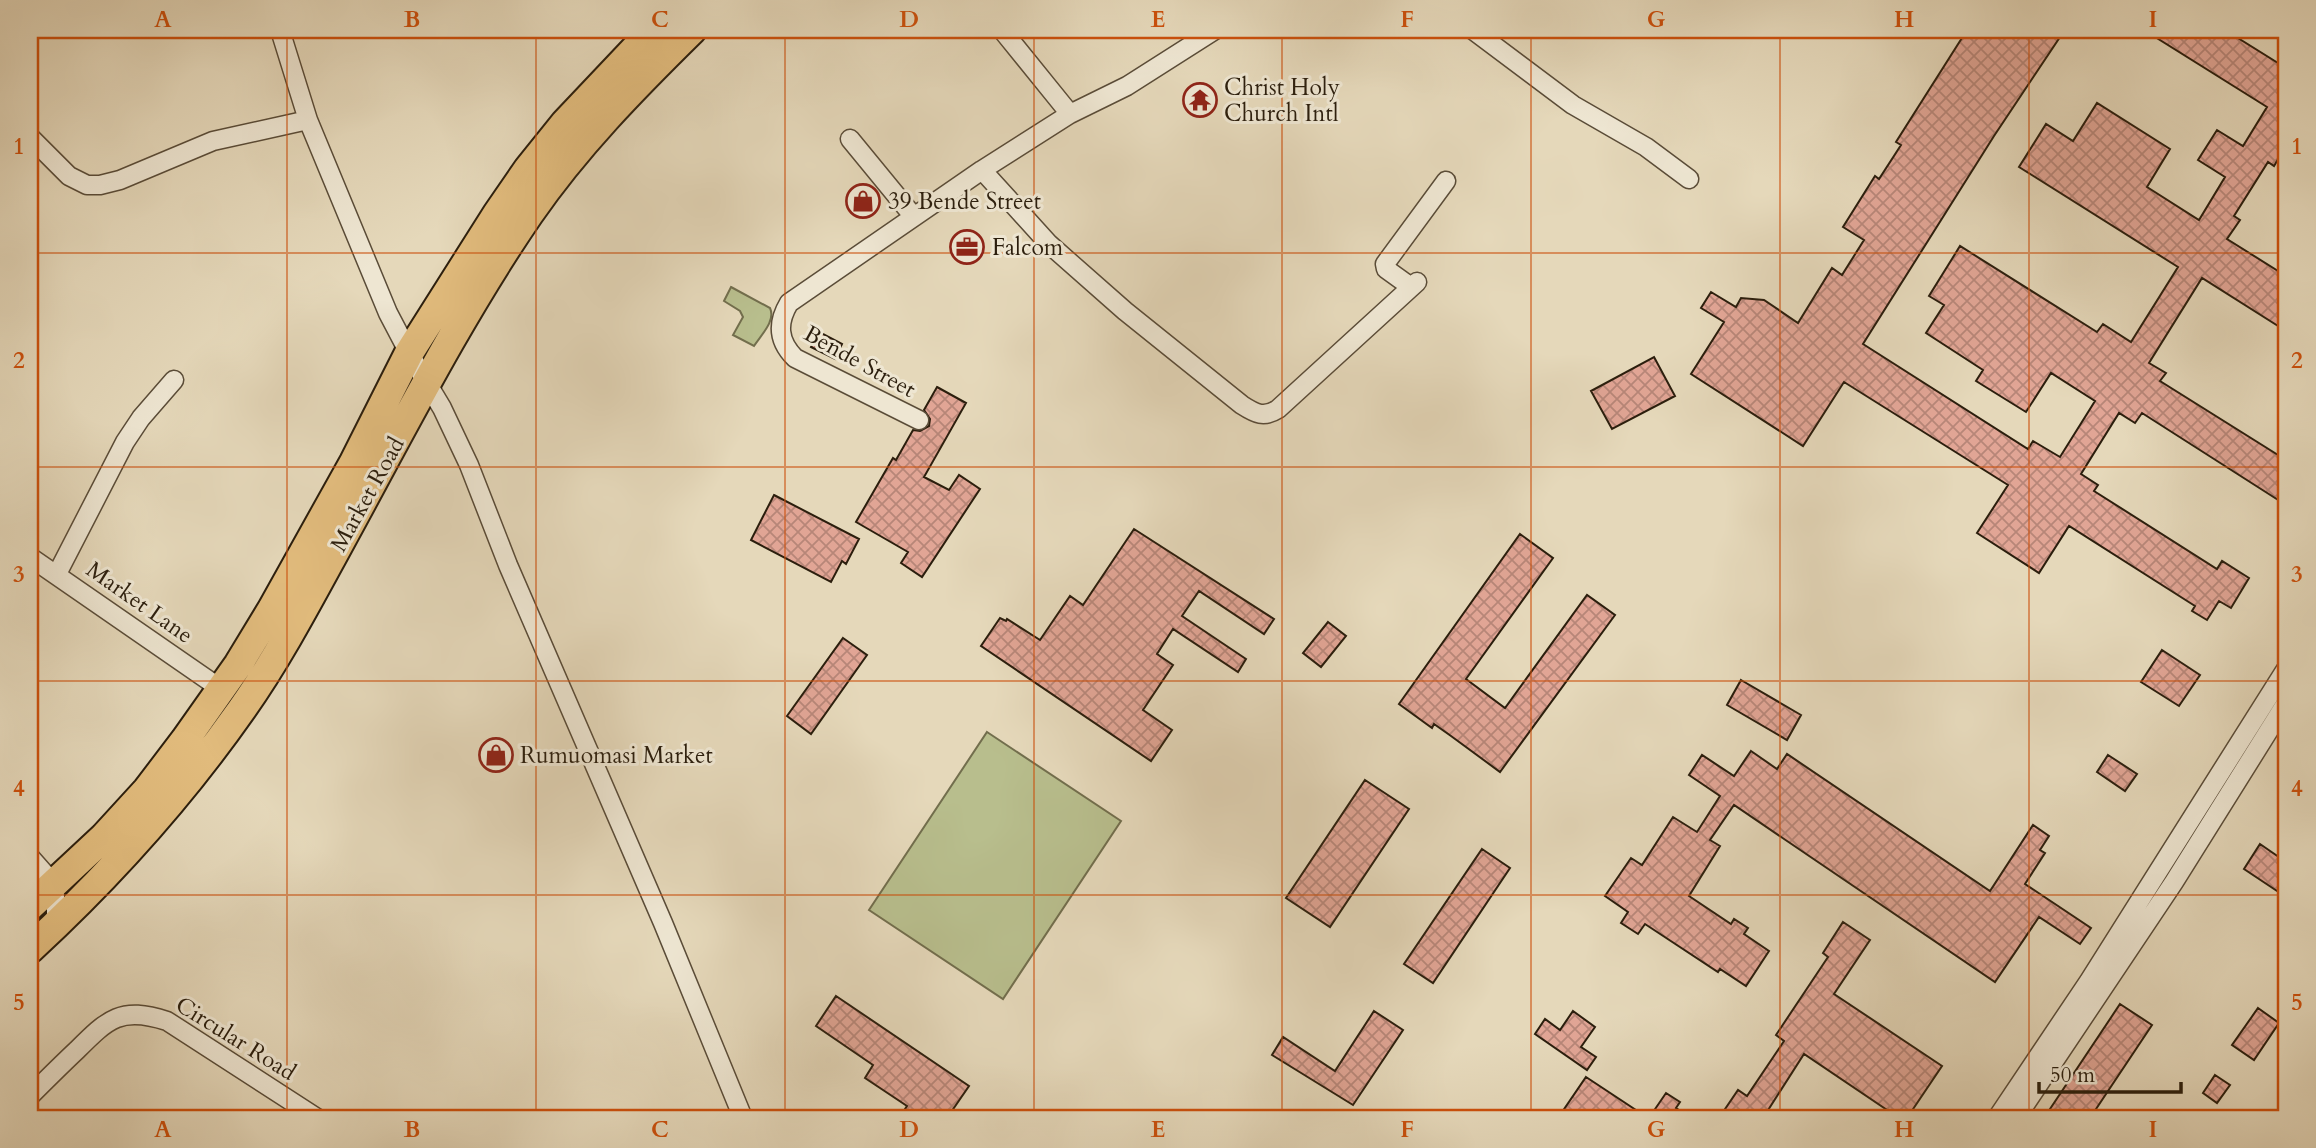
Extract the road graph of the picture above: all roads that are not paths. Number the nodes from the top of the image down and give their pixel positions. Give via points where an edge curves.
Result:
1 (280, 30) edge
2 (653, 30) edge
3 (692, 30) edge
4 (1002, 30) edge
5 (1215, 30) edge
6 (1473, 30) edge
7 (1070, 114) junction
8 (308, 120) junction
9 (30, 137) edge
10 (850, 139) dead end
11 (982, 170) junction
12 (1689, 180) dead end
13 (1446, 181) dead end
14 (914, 217) junction
15 (409, 353) junction
16 (174, 380) dead end
17 (428, 383) junction
18 (919, 420) dead end
19 (30, 557) edge
20 (57, 574) junction
21 (2286, 668) edge
22 (221, 688) junction
23 (2286, 703) edge
24 (30, 857) edge
25 (53, 883) junction
26 (30, 906) edge
27 (56, 925) junction
28 (30, 949) edge
29 (30, 1096) edge
30 (317, 1118) edge
31 (743, 1118) edge
32 (1997, 1118) edge
33 (2016, 1118) edge

1 - 8 street
2 - 15 main road, Market Road via 565,122 528,169
3 - 17 main road, Market Road via 630,91 559,173 493,270
4 - 7 street
5 - 7 street, Bende Street via 1126,86
6 - 12 street via 1573,105 1646,147
7 - 11 street, Bende Street
8 - 9 street via 213,141 120,180 87,185 69,176
8 - 15 street
10 - 14 street
11 - 13 street via 1049,244 1125,311 1242,405 1265,416 1414,284 1385,264
11 - 14 street, Bende Street
14 - 18 street, Bende Street via 789,303 782,314 780,337 795,358
15 - 17 street
15 - 22 main road, Market Road via 272,609
16 - 20 street via 125,442
17 - 27 main road, Market Road via 299,617 242,709 167,806
17 - 31 street via 469,466
19 - 20 street, Market Lane
20 - 22 street, Market Lane
21 - 32 street
22 - 25 main road, Market Road via 147,790
23 - 33 street via 2174,882
24 - 25 street
25 - 26 main road, Market Road
25 - 27 street
27 - 28 main road, Market Road
29 - 30 street, Circular Road via 101,1025 125,1015 146,1014 167,1021

